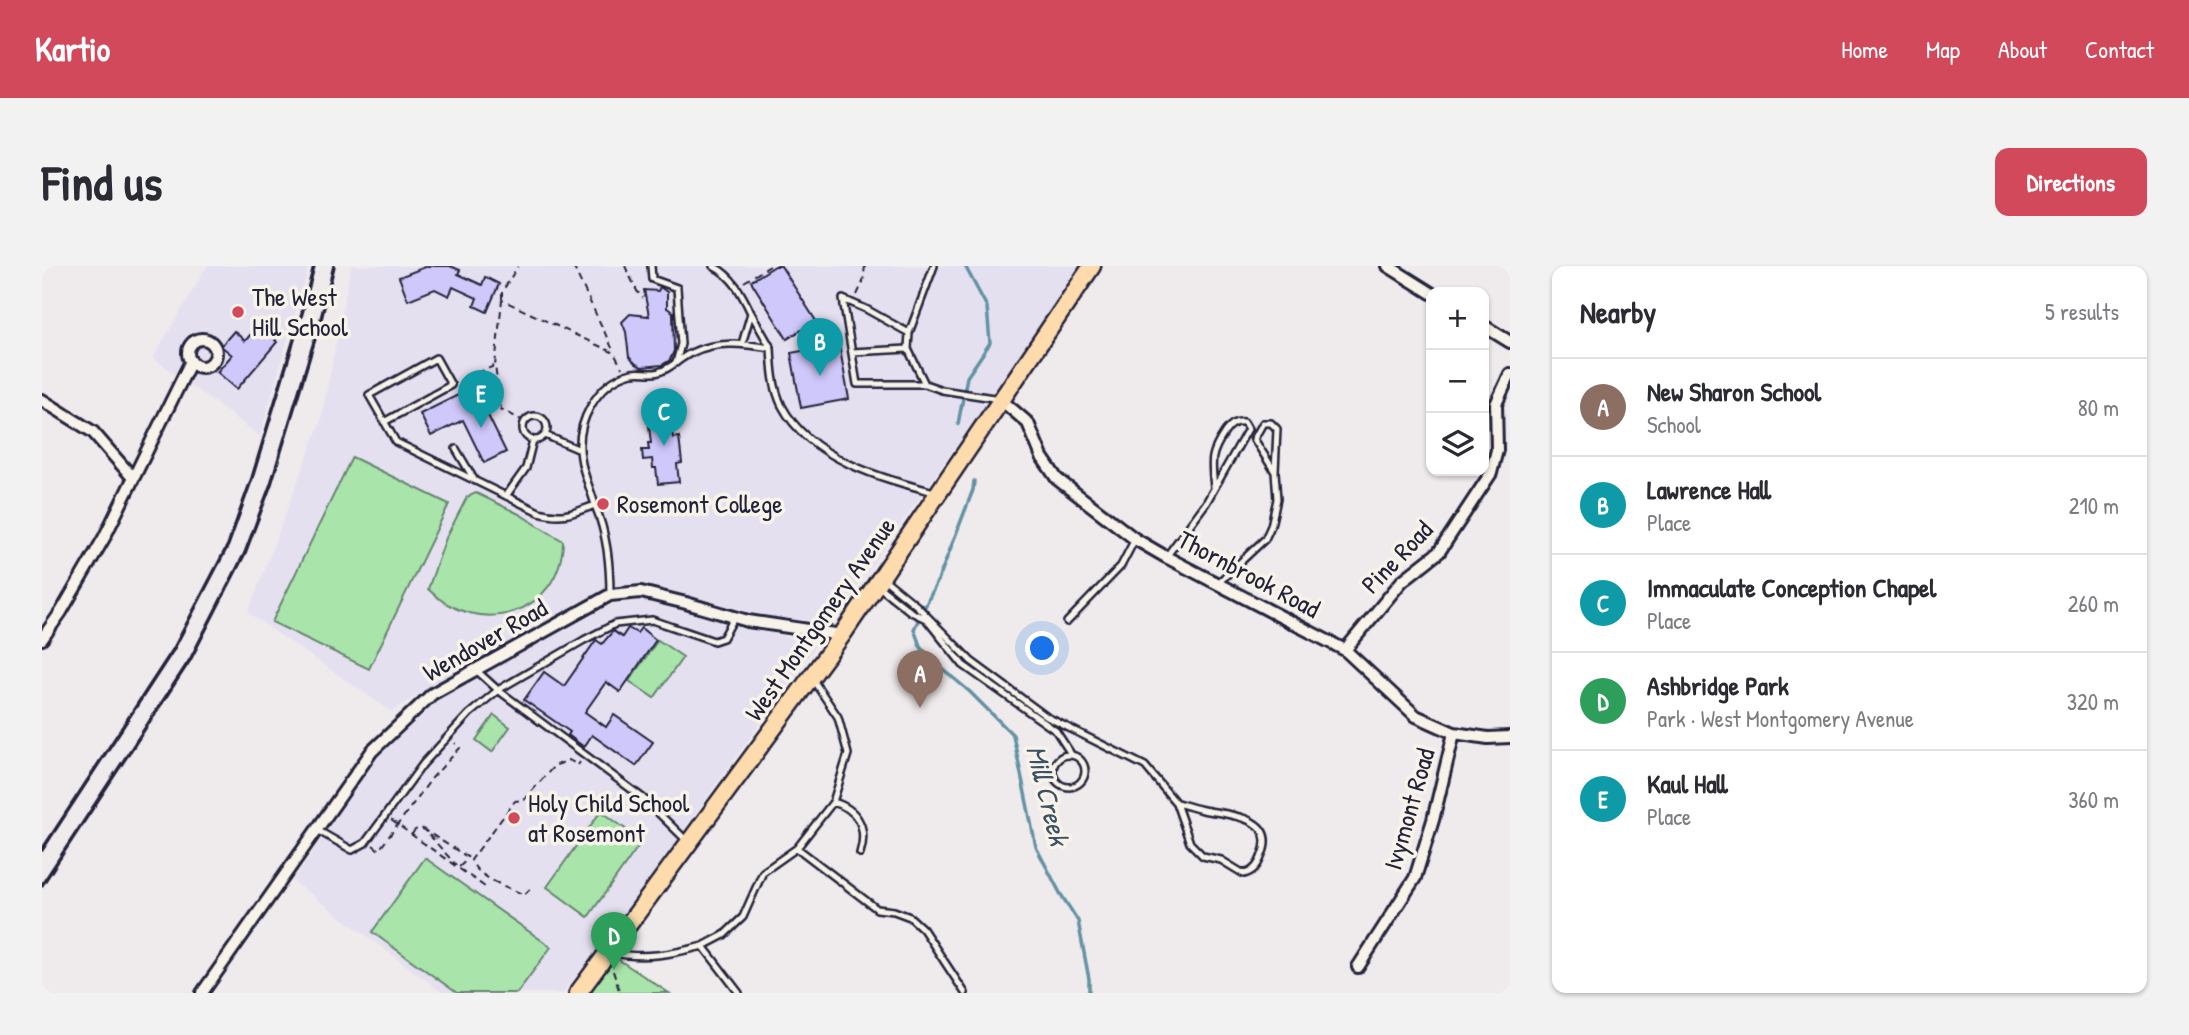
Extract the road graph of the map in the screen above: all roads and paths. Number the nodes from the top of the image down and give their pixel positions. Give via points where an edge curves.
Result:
1 (518, 266) edge
2 (573, 266) edge
3 (625, 266) edge
4 (651, 266) edge
5 (713, 266) edge
6 (761, 266) edge
7 (770, 266) edge
8 (865, 266) edge
9 (933, 266) edge
10 (1092, 266) edge
11 (1388, 266) edge
12 (764, 270) junction
13 (737, 287) junction
14 (1426, 290) edge
15 (643, 298) dead end
16 (502, 300) junction
17 (853, 303) junction
18 (751, 313) junction
19 (1489, 329) edge
20 (909, 333) junction
21 (1510, 342) edge
22 (742, 344) junction
23 (771, 348) junction
24 (908, 349) junction
25 (852, 352) junction
26 (614, 353) junction
27 (191, 361) dead end
28 (676, 365) junction
29 (495, 366) junction
30 (1510, 374) edge
31 (626, 376) junction
32 (466, 378) dead end
33 (925, 384) junction
34 (992, 397) junction
35 (42, 400) edge
36 (384, 422) junction
37 (525, 422) junction
38 (545, 435) junction
39 (533, 440) junction
40 (456, 449) dead end
41 (580, 450) junction
42 (1275, 472) junction
43 (133, 478) junction
44 (475, 481) junction
45 (1214, 487) junction
46 (937, 493) junction
47 (506, 496) junction
48 (595, 505) junction
49 (1135, 539) junction
50 (1166, 557) junction
51 (879, 581) junction
52 (1217, 584) junction
53 (610, 595) junction
54 (734, 618) junction
55 (1067, 622) dead end
56 (842, 635) junction
57 (42, 639) edge
58 (1345, 650) junction
59 (476, 670) junction
60 (811, 677) junction
61 (499, 690) junction
62 (1454, 733) junction
63 (1510, 737) edge
64 (1070, 754) junction
65 (585, 755) junction
66 (833, 802) junction
67 (1176, 803) junction
68 (384, 815) junction
69 (317, 829) junction
70 (429, 834) junction
71 (411, 835) junction
72 (689, 842) junction
73 (797, 848) junction
74 (860, 853) dead end
75 (470, 859) junction
76 (458, 868) junction
77 (485, 887) dead end
78 (530, 889) dead end
79 (703, 946) junction
80 (607, 951) junction
81 (1358, 967) dead end
82 (202, 993) edge
83 (578, 993) edge
84 (620, 993) edge
85 (739, 993) edge
86 (965, 993) edge

1 - 16 path
2 - 26 path
3 - 15 path
4 - 28 lane via 652,279 677,288 681,344
5 - 13 lane
6 - 12 path
7 - 12 path
8 - 17 path
9 - 20 lane
10 - 34 main road, West Montgomery Avenue
11 - 14 street
12 - 13 path
13 - 18 lane
16 - 26 path
16 - 29 path
17 - 20 lane
17 - 25 lane via 843,299
18 - 22 lane
18 - 23 lane
19 - 21 street
20 - 24 lane
22 - 23 lane
22 - 28 lane via 729,342 691,352
23 - 46 lane via 772,378 782,406 800,430 845,462
24 - 25 lane
24 - 33 lane
25 - 33 lane via 857,384
26 - 31 path
27 - 43 street
28 - 31 lane via 658,373
29 - 32 path
29 - 37 path via 501,409
30 - 58 street, Pine Road via 1496,404 1497,450 1491,473 1439,552 1402,581
31 - 41 lane via 596,398 585,417
33 - 34 lane
34 - 46 main road, West Montgomery Avenue
34 - 49 street, Thornbrook Road via 1028,423 1057,479
35 - 43 street via 93,432
36 - 36 lane via 369,395 436,358 451,385
36 - 44 lane via 396,442
37 - 38 lane via 541,418 547,426
37 - 39 lane via 525,435
38 - 39 lane
38 - 41 lane
39 - 47 lane via 526,468
40 - 44 lane
41 - 48 lane
42 - 42 lane via 1277,429 1263,423 1254,439
42 - 52 lane via 1277,499 1265,539
43 - 57 street via 104,538
44 - 47 lane
45 - 45 lane via 1248,429 1244,422 1229,427 1213,448
45 - 50 lane
46 - 51 main road, West Montgomery Avenue
47 - 48 lane via 555,516
48 - 53 lane via 610,563
49 - 50 street, Thornbrook Road
49 - 55 lane via 1121,566
50 - 52 street, Thornbrook Road
51 - 56 main road, West Montgomery Avenue
51 - 64 lane via 895,600 926,619 963,665 1056,731
51 - 67 lane via 917,606 971,661 1047,717 1145,766
52 - 58 street, Thornbrook Road
53 - 54 street, Wendover Road via 641,592
53 - 59 street, Wendover Road
54 - 56 street, Wendover Road
54 - 61 lane via 723,638 714,642 652,620 615,624
56 - 60 main road, West Montgomery Avenue
58 - 62 street, Thornbrook Road via 1416,716
59 - 61 lane
59 - 69 street, Wendover Road via 432,694 372,751
60 - 66 lane via 838,717 848,754
60 - 72 main road, West Montgomery Avenue
61 - 65 lane
61 - 68 lane via 469,714
62 - 63 street, Thornbrook Road
62 - 81 street, Ivymont Road via 1415,877
64 - 64 lane via 1061,757 1053,769 1059,783 1068,787 1082,781 1086,772 1083,762
65 - 72 lane via 643,798
65 - 75 path via 578,765 569,760 554,766 524,800 515,801
66 - 73 lane
66 - 74 lane via 844,805 860,821
67 - 67 lane via 1191,843 1203,856 1221,860 1244,874 1255,869 1265,842 1263,831 1255,824 1245,817
68 - 69 lane via 365,843 352,850
68 - 71 path
69 - 82 street, Wendover Road
70 - 71 path via 421,828
70 - 75 path
70 - 76 path
71 - 76 path
72 - 80 main road, West Montgomery Avenue
73 - 79 lane via 763,872 743,917
73 - 86 lane via 877,909 894,911 923,929
75 - 76 path
75 - 78 path via 474,869 524,895
76 - 77 path
79 - 80 lane via 666,955 627,956
79 - 85 lane
80 - 83 main road, West Montgomery Avenue
80 - 84 path

